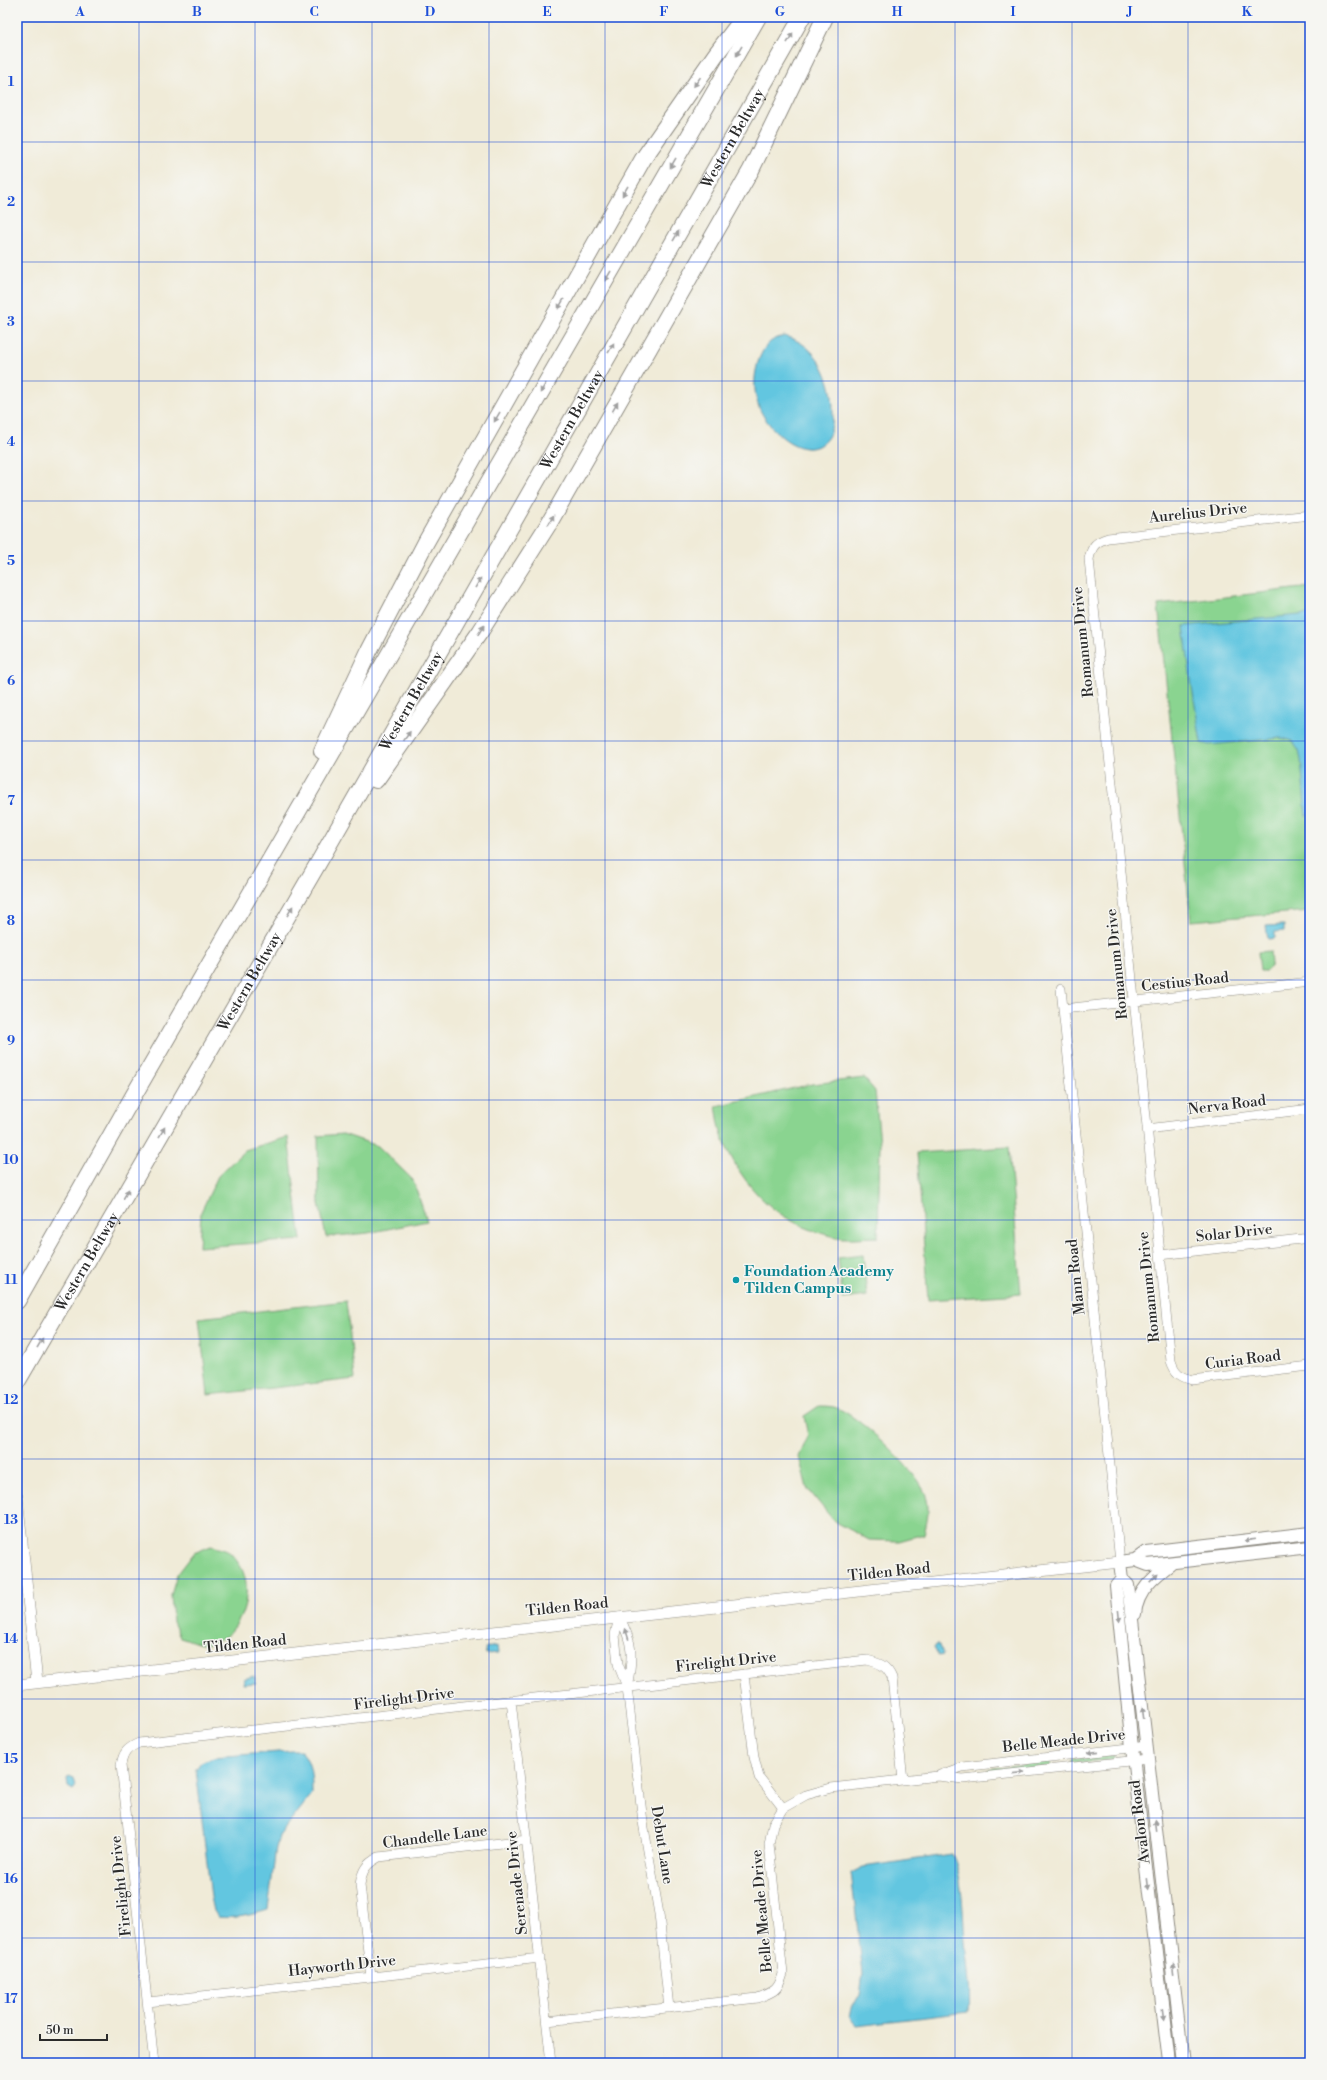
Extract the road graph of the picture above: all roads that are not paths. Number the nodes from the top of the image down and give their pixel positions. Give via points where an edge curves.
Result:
1 (744, 17) edge
2 (758, 17) edge
3 (802, 17) edge
4 (825, 17) edge
5 (1310, 515) edge
6 (1092, 547) joint
7 (275, 852) junction
8 (320, 860) junction
9 (1310, 982) edge
10 (1061, 989) dead end
11 (1135, 1001) junction
12 (1063, 1009) junction
13 (1310, 1110) edge
14 (1147, 1129) junction
15 (1310, 1238) edge
16 (1160, 1255) junction
17 (17, 1300) edge
18 (1310, 1366) edge
19 (1180, 1376) joint
20 (19, 1379) edge
21 (17, 1497) edge
22 (1310, 1533) edge
23 (1310, 1547) edge
24 (1135, 1560) junction
25 (1120, 1562) junction
26 (1173, 1563) junction
27 (1122, 1579) junction
28 (619, 1617) junction
29 (1133, 1625) junction
30 (631, 1654) junction
31 (617, 1655) junction
32 (744, 1674) junction
33 (37, 1682) junction
34 (17, 1685) edge
35 (627, 1687) junction
36 (511, 1700) junction
37 (1147, 1746) junction
38 (1132, 1748) junction
39 (1060, 1755) junction
40 (1148, 1759) junction
41 (1134, 1761) junction
42 (979, 1765) junction
43 (1062, 1768) junction
44 (938, 1776) junction
45 (980, 1777) junction
46 (903, 1780) junction
47 (784, 1808) junction
48 (527, 1840) junction
49 (540, 1958) junction
50 (371, 1977) junction
51 (148, 2002) junction
52 (669, 2008) junction
53 (547, 2021) junction
54 (154, 2063) edge
55 (552, 2063) edge
56 (1169, 2063) edge
57 (1183, 2063) edge

1 -> 7 highway via 643,159 426,542 369,651
2 -> 7 highway
8 -> 3 highway, Western Beltway
8 -> 4 highway via 480,632 548,524 751,170
5 - 6 street, Aurelius Drive via 1108,538 1098,541
6 - 11 street, Romanum Drive via 1089,559
7 - 17 highway
20 -> 8 highway, Western Beltway
9 - 11 street, Cestius Road
10 - 12 street, Mann Road
11 - 12 street, Cestius Road
11 - 14 street, Romanum Drive
12 - 25 street, Mann Road
13 - 14 street, Nerva Road
14 - 16 street, Romanum Drive
15 - 16 street, Solar Drive
16 - 19 street, Romanum Drive via 1171,1360 1174,1370
18 - 19 street, Curia Road via 1192,1380
21 - 33 street
22 -> 24 main road via 1146,1552
23 - 26 main road
24 - 25 main road
24 - 26 main road via 1148,1565
25 - 27 main road, Avalon Road
25 - 28 street, Tilden Road
29 -> 26 main road via 1136,1606 1143,1590 1153,1578
27 - 29 main road, Avalon Road via 1128,1585
27 -> 38 main road, Avalon Road via 1116,1586
30 -> 28 street, Debut Lane via 628,1633
28 - 31 street, Debut Lane via 615,1635
28 - 33 street, Tilden Road
37 -> 29 main road, Avalon Road
30 - 31 street
30 - 35 street, Debut Lane via 632,1663
31 - 35 street, Debut Lane
32 - 35 street, Firelight Drive
32 - 46 street, Firelight Drive via 867,1660 881,1663 892,1678
32 - 47 street via 754,1757 759,1777
33 - 34 street, Tilden Road
35 - 36 street, Firelight Drive
35 - 52 street, Debut Lane via 643,1822 659,1914
36 - 48 street, Serenade Drive
36 - 51 street, Firelight Drive via 139,1743 129,1747 123,1755 121,1765
37 - 38 street, Belle Meade Drive
37 - 40 main road, Avalon Road
38 -> 39 street, Belle Meade Drive
38 - 41 main road, Avalon Road
39 - 42 street, Belle Meade Drive
39 - 43 street
40 - 41 street, Belle Meade Drive
57 -> 40 main road, Avalon Road
41 - 43 street, Belle Meade Drive
41 -> 56 main road, Avalon Road
42 - 44 street, Belle Meade Drive via 962,1767
42 - 45 street
45 -> 43 street, Belle Meade Drive
44 - 45 street, Belle Meade Drive via 964,1779
44 - 46 street, Belle Meade Drive
46 - 47 street, Belle Meade Drive via 832,1788 806,1794
47 - 52 street, Belle Meade Drive via 773,1824 769,1844 783,1974 779,1986 771,1993 758,1998
48 - 49 street, Serenade Drive
48 - 50 street, Chandelle Lane via 379,1857 369,1862 362,1871 360,1885
49 - 50 street, Hayworth Drive
49 - 53 street, Serenade Drive
50 - 51 street, Hayworth Drive
51 - 54 street, Firelight Drive
52 - 53 street, Belle Meade Drive
53 - 55 street, Serenade Drive

